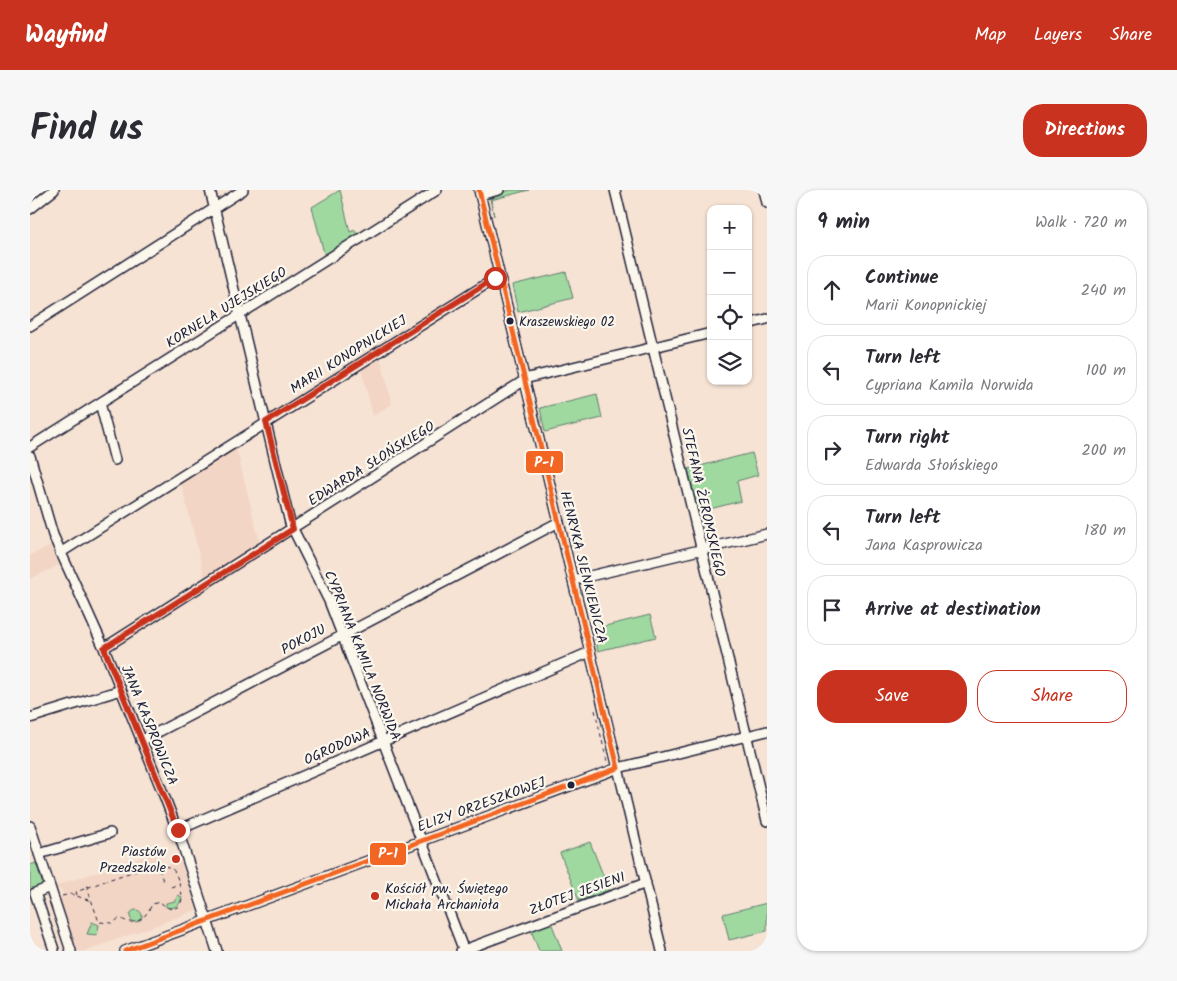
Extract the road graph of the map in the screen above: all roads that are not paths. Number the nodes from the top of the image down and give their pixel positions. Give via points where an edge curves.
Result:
1 (54, 190) edge
2 (210, 190) edge
3 (244, 190) edge
4 (437, 190) edge
5 (499, 190) edge
6 (615, 190) edge
7 (764, 190) edge
8 (479, 192) edge
9 (767, 202) edge
10 (30, 209) edge
11 (214, 210) junction
12 (499, 276) junction
13 (240, 315) junction
14 (767, 319) edge
15 (752, 323) edge
16 (30, 326) edge
17 (707, 334) edge
18 (653, 347) junction
19 (524, 381) junction
20 (100, 403) junction
21 (266, 422) junction
22 (30, 447) edge
23 (30, 456) edge
24 (115, 460) dead end
25 (559, 522) junction
26 (293, 529) junction
27 (767, 534) edge
28 (702, 550) junction
29 (60, 553) junction
30 (573, 580) junction
31 (342, 634) junction
32 (104, 648) junction
33 (590, 652) junction
34 (121, 690) junction
35 (30, 718) edge
36 (767, 731) edge
37 (746, 736) junction
38 (384, 740) junction
39 (141, 742) junction
40 (618, 768) junction
41 (767, 821) edge
42 (30, 826) edge
43 (178, 830) junction
44 (110, 833) dead end
45 (421, 840) junction
46 (39, 854) junction
47 (646, 883) junction
48 (50, 888) junction
49 (207, 920) junction
50 (54, 950) edge
51 (71, 951) edge
52 (125, 951) edge
53 (217, 951) edge
54 (463, 951) edge
55 (662, 951) edge

1 - 10 street
2 - 11 street, CYPRIANA KAMILA NORWIDA
3 - 11 street
4 - 13 street, KORNELA UJEJSKIEGO
5 - 8 street
6 - 18 street, STEFANA ŻEROMSKIEGO
7 - 9 street
8 - 12 street, HENRYKA SIENKIEWICZA
11 - 13 street, CYPRIANA KAMILA NORWIDA
11 - 16 street
12 - 19 street, HENRYKA SIENKIEWICZA
12 - 21 street, MARII KONOPNICKIEJ
13 - 20 street, KORNELA UJEJSKIEGO
13 - 21 street, CYPRIANA KAMILA NORWIDA
14 - 15 street
17 - 18 street, EDWARDA SŁOŃSKIEGO
18 - 19 street, EDWARDA SŁOŃSKIEGO
18 - 28 street, STEFANA ŻEROMSKIEGO
19 - 25 street, HENRYKA SIENKIEWICZA
19 - 26 street, EDWARDA SŁOŃSKIEGO
20 - 22 street, KORNELA UJEJSKIEGO
20 - 24 street
21 - 26 street, CYPRIANA KAMILA NORWIDA
21 - 29 street, MARII KONOPNICKIEJ
23 - 29 street, JANA KASPROWICZA
25 - 30 street, HENRYKA SIENKIEWICZA
25 - 31 street, POKOJU
26 - 31 street, CYPRIANA KAMILA NORWIDA
26 - 32 street, EDWARDA SŁOŃSKIEGO
27 - 28 street
28 - 30 street
28 - 37 street, STEFANA ŻEROMSKIEGO
29 - 32 street, JANA KASPROWICZA
30 - 33 street, HENRYKA SIENKIEWICZA
31 - 38 street, CYPRIANA KAMILA NORWIDA
31 - 39 street, POKOJU
32 - 34 street, JANA KASPROWICZA
33 - 38 street, OGRODOWA
33 - 40 street, HENRYKA SIENKIEWICZA
34 - 35 street
34 - 39 street, JANA KASPROWICZA
36 - 37 street, ELIZY ORZESZKOWEJ
37 - 40 street, ELIZY ORZESZKOWEJ
37 - 41 street, STEFANA ŻEROMSKIEGO
38 - 43 street, OGRODOWA
38 - 45 street, CYPRIANA KAMILA NORWIDA
39 - 43 street, JANA KASPROWICZA
40 - 45 street, ELIZY ORZESZKOWEJ
40 - 47 street, HENRYKA SIENKIEWICZA
42 - 46 street
43 - 49 street, JANA KASPROWICZA
44 - 46 street
45 - 49 street, ELIZY ORZESZKOWEJ
45 - 54 street, CYPRIANA KAMILA NORWIDA
46 - 48 street
47 - 54 street, ZŁOTEJ JESIENI
47 - 55 street, HENRYKA SIENKIEWICZA
48 - 50 street via 35,893
48 - 51 street
49 - 52 street, ELIZY ORZESZKOWEJ
49 - 53 street, JANA KASPROWICZA

